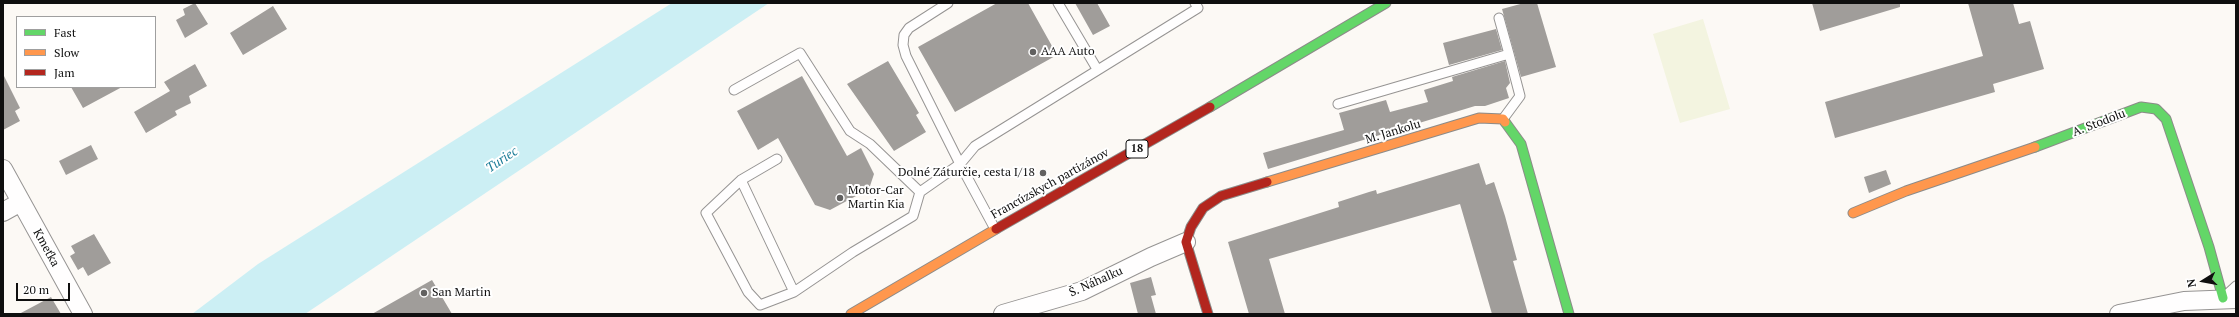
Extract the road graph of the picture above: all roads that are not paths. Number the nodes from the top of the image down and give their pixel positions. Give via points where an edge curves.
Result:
1 (948, 3) edge
2 (1058, 3) edge
3 (1195, 3) edge
4 (1386, 3) edge
5 (1499, 18) dead end
6 (1509, 54) junction
7 (1097, 69) junction
8 (734, 90) dead end
9 (1338, 104) dead end
10 (1503, 119) junction
11 (777, 159) dead end
12 (960, 164) junction
13 (3, 169) edge
14 (741, 180) junction
15 (920, 192) junction
16 (21, 202) junction
17 (3, 212) edge
18 (1853, 213) dead end
19 (995, 229) junction
20 (1186, 242) junction
21 (2236, 286) edge
22 (794, 292) junction
23 (2230, 298) edge
24 (83, 314) edge
25 (851, 314) edge
26 (1003, 314) edge
27 (1208, 314) edge
28 (1569, 314) edge
29 (2119, 314) edge

1 - 12 lane via 909,28 904,35 903,45 906,56
2 - 7 lane
3 - 7 lane via 1198,8
4 - 19 street, Francúzskych partizánov / 18 via 1279,68
5 - 6 lane
6 - 9 lane
6 - 10 lane via 1520,96
7 - 12 lane via 976,146
8 - 15 lane via 800,53 850,131 870,144
10 - 20 street, M. Jankolu via 1479,118 1222,196 1203,208 1191,227
10 - 28 street via 1521,144
11 - 14 lane
12 - 15 lane
12 - 19 lane
13 - 16 street, Kmeťka
14 - 22 lane
14 - 22 lane via 706,213 748,292 760,305
15 - 22 lane via 914,216 853,252
16 - 17 street
16 - 24 street, Kmeťka
18 - 23 street, A. Stodolu via 1906,191 2142,107 2156,109 2166,119 2209,246
19 - 25 street, Francúzskych partizánov / 18
20 - 26 street, Š. Náhalku via 1082,291
20 - 27 street
21 - 23 lane
23 - 29 street via 2184,301

